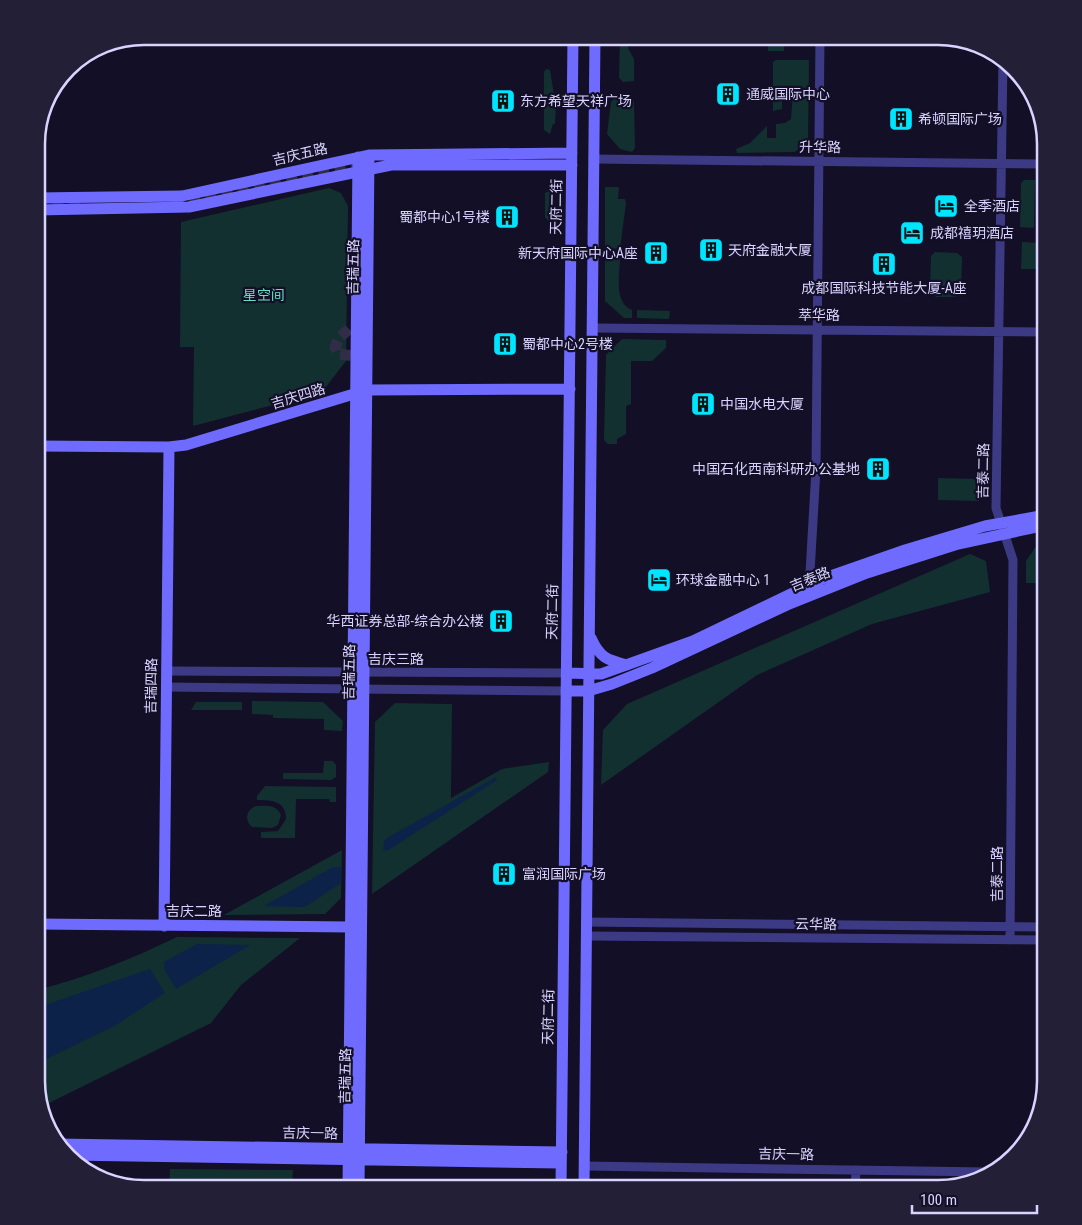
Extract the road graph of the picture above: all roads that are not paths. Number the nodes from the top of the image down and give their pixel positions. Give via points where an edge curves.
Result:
1 (573, 45) edge
2 (594, 45) edge
3 (820, 45) edge
4 (1003, 70) edge
5 (572, 153) junction
6 (364, 156) junction
7 (593, 159) junction
8 (820, 161) junction
9 (1001, 163) junction
10 (1037, 164) edge
11 (572, 166) junction
12 (369, 169) junction
13 (358, 172) junction
14 (45, 198) edge
15 (45, 210) edge
16 (592, 328) junction
17 (819, 329) junction
18 (999, 331) junction
19 (1037, 332) edge
20 (570, 389) junction
21 (367, 390) junction
22 (356, 394) junction
23 (45, 446) edge
24 (169, 447) junction
25 (1037, 518) edge
26 (1037, 526) edge
27 (1003, 529) junction
28 (809, 590) junction
29 (589, 618) junction
30 (627, 665) junction
31 (166, 671) junction
32 (359, 672) junction
33 (566, 673) junction
34 (588, 675) junction
35 (166, 687) junction
36 (358, 690) junction
37 (566, 691) junction
38 (588, 691) junction
39 (586, 922) junction
40 (45, 924) edge
41 (164, 926) junction
42 (1010, 927) junction
43 (1037, 927) edge
44 (351, 928) junction
45 (586, 936) junction
46 (1010, 940) junction
47 (1037, 940) edge
48 (68, 1144) edge
49 (354, 1154) junction
50 (78, 1155) edge
51 (562, 1157) junction
52 (584, 1166) junction
53 (856, 1170) junction
54 (978, 1172) edge
55 (350, 1180) edge
56 (358, 1180) edge
57 (561, 1180) edge
58 (584, 1180) edge
59 (855, 1180) edge

1 - 5 street, 天府二街
2 - 7 street
3 - 8 street
4 - 9 street, 吉泰二路
5 - 6 street, 吉庆五路
5 - 11 street, 天府二街
6 - 12 street, 吉瑞五路
6 - 13 street, 吉瑞五路
6 - 14 street, 吉庆五路 via 182,196
7 - 8 street, 升华路
7 - 16 street
8 - 9 street, 升华路
8 - 17 street
9 - 10 street, 升华路
9 - 18 street, 吉泰二路
11 - 12 street, 吉庆五路 via 391,165
11 - 20 street, 天府二街
12 - 13 street, 吉庆五路
12 - 21 street, 吉瑞五路
13 - 15 street, 吉庆五路 via 189,207
13 - 22 street, 吉瑞五路 via 353,329
16 - 17 street, 萃华路
16 - 29 street
17 - 18 street, 萃华路
17 - 28 street
18 - 19 street, 萃华路
18 - 27 street, 吉泰二路 via 996,508
20 - 21 street, 吉庆四路
20 - 33 street, 天府二街
21 - 22 street, 吉庆四路
21 - 32 street, 吉瑞五路
22 - 24 street, 吉庆四路 via 186,445
22 - 32 street, 吉瑞五路
23 - 24 street, 吉庆四路
24 - 31 street, 吉瑞四路
25 - 27 street, 吉泰路
26 - 27 street, 吉泰路
27 - 28 street, 吉泰路 via 905,550
27 - 42 street, 吉泰二路 via 1012,560
28 - 30 street, 吉泰路 via 693,641
28 - 38 street, 吉泰路 via 652,668
29 - 30 street via 590,635 596,650 608,660
29 - 34 street
30 - 34 street, 吉泰路
31 - 32 street, 吉庆三路
31 - 35 street, 吉瑞四路
32 - 33 street, 吉庆三路
32 - 36 street, 吉瑞五路
33 - 34 street, 吉泰路
33 - 37 street, 天府二街
34 - 38 street
35 - 36 street
35 - 41 street, 吉瑞四路
36 - 37 street
36 - 44 street, 吉瑞五路
36 - 49 street, 吉瑞五路
37 - 38 street, 吉泰路
37 - 51 street, 天府二街
38 - 39 street
39 - 42 street, 云华路
39 - 45 street
40 - 41 street, 吉庆二路
41 - 44 street, 吉庆二路
42 - 43 street, 云华路
42 - 46 street, 吉泰二路
44 - 49 street, 吉瑞五路
45 - 46 street, 云华路
45 - 52 street
46 - 47 street, 云华路
48 - 49 street, 吉庆一路
49 - 50 street, 吉庆一路
49 - 51 street, 吉庆一路
49 - 55 street, 吉瑞五路
49 - 56 street, 吉瑞五路
51 - 57 street, 天府二街
52 - 53 street, 吉庆一路
52 - 58 street
53 - 54 street, 吉庆一路
53 - 59 street

